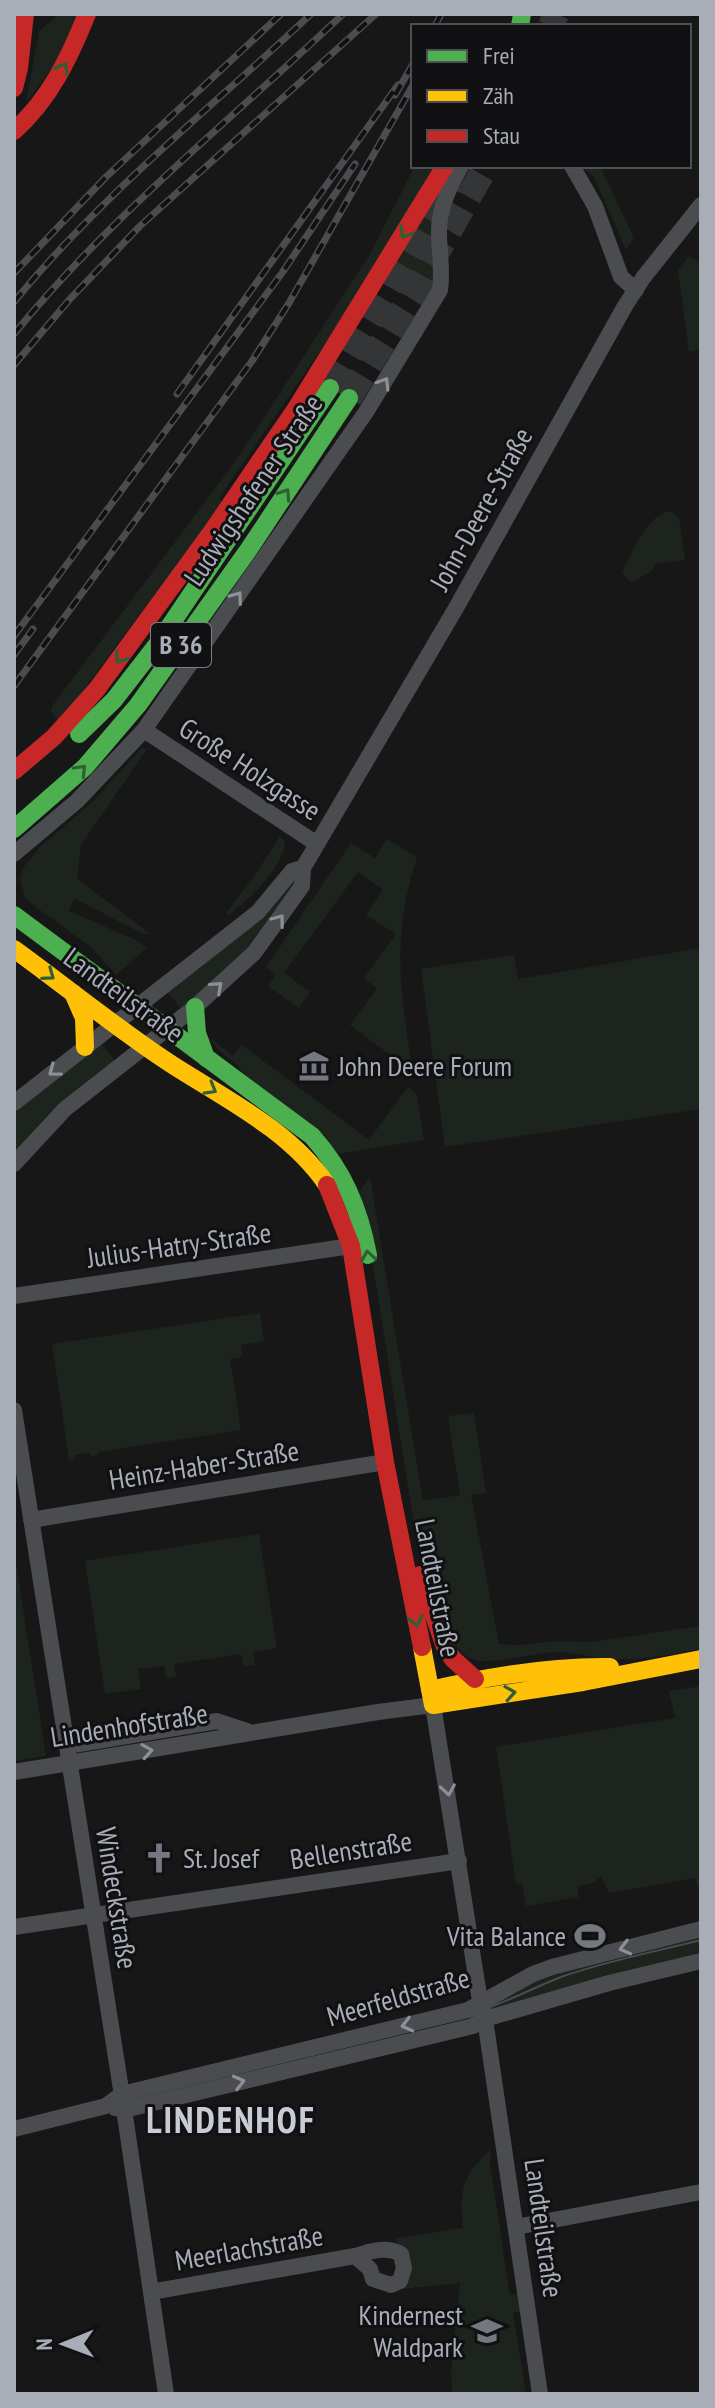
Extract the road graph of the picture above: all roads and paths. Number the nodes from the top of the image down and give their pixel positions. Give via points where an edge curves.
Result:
1 (87, 14) edge
2 (23, 19) edge
3 (14, 88) edge
4 (14, 131) edge
5 (444, 168) edge
6 (460, 168) edge
7 (572, 168) edge
8 (701, 205) edge
9 (636, 290) junction
10 (330, 388) tunnel mouth
11 (349, 398) tunnel mouth
12 (144, 730) junction
13 (14, 771) edge
14 (14, 786) edge
15 (14, 829) edge
16 (317, 844) junction
17 (14, 854) edge
18 (303, 868) junction
19 (14, 915) edge
20 (14, 949) edge
21 (73, 993) junction
22 (136, 1007) junction
23 (195, 1007) junction
24 (115, 1024) junction
25 (167, 1029) junction
26 (146, 1046) junction
27 (85, 1047) junction
28 (206, 1058) junction
29 (14, 1103) edge
30 (14, 1164) edge
31 (351, 1246) junction
32 (14, 1296) edge
33 (14, 1410) edge
34 (385, 1462) junction
35 (31, 1520) junction
36 (701, 1659) edge
37 (640, 1669) junction
38 (475, 1679) junction
39 (432, 1698) junction
40 (252, 1733) junction
41 (67, 1746) junction
42 (70, 1763) junction
43 (14, 1772) edge
44 (459, 1861) junction
45 (93, 1915) junction
46 (14, 1927) edge
47 (701, 1929) edge
48 (701, 1961) edge
49 (483, 2011) junction
50 (123, 2102) junction
51 (14, 2129) edge
52 (701, 2192) edge
53 (516, 2227) junction
54 (355, 2256) dead end
55 (151, 2292) junction
56 (166, 2394) edge
57 (540, 2394) edge

4 -> 1 street via 47,97
2 - 3 street
5 -> 13 street via 297,407 213,530 97,689
12 -> 6 street, Große Holzgasse via 366,412 440,290 440,218
7 - 9 street via 595,206 621,277
8 - 9 street, John-Deere-Straße
9 - 16 street, John-Deere-Straße
10 - 14 street, Ludwigshafener Straße / B 36 via 150,656 88,726
15 -> 11 street, Ludwigshafener Straße / B 36 via 85,767 138,705
12 - 16 street, Große Holzgasse
12 - 17 street via 77,801
16 - 18 street, John-Deere-Straße
18 - 22 street, John-Deere-Straße via 292,871 258,912
23 -> 18 street, John-Deere-Straße via 254,953 302,886
19 - 22 street, Landteilstraße
20 -> 21 street, Landteilstraße
21 - 24 street, Landteilstraße
21 - 27 street via 84,1018
22 - 24 street, John-Deere-Straße
22 - 25 street, Landteilstraße
23 - 25 street, John-Deere-Straße
23 - 28 street
24 - 26 street, Landteilstraße
24 - 27 street, John-Deere-Straße
25 - 26 street, John-Deere-Straße
25 - 28 street, Landteilstraße
26 - 30 street, John-Deere-Straße via 65,1109
26 -> 31 street, Landteilstraße via 301,1154 330,1189
27 -> 29 street, John-Deere-Straße
38 -> 28 street, Landteilstraße via 445,1647 421,1577 366,1243 351,1188 312,1136
31 - 32 street, Julius-Hatry-Straße
31 - 34 street, Landteilstraße
33 - 35 street, Windeckstraße
34 - 35 street, Heinz-Haber-Straße
34 -> 39 street, Landteilstraße
35 - 41 street, Windeckstraße
36 - 37 street, Lindenhofstraße
37 - 38 street, Lindenhofstraße via 572,1665
39 -> 37 street, Lindenhofstraße via 583,1682
38 - 39 street, Lindenhofstraße
39 - 40 street, Lindenhofstraße
39 -> 44 street, Landteilstraße
40 - 41 street, Lindenhofstraße via 217,1721
42 -> 40 street, Lindenhofstraße
41 - 42 street, Windeckstraße
42 - 43 street, Lindenhofstraße
42 - 45 street, Windeckstraße
44 - 45 street, Bellenstraße
44 - 49 street, Landteilstraße
45 - 46 street, Bellenstraße
45 - 50 street, Windeckstraße
47 -> 49 street, Meerfeldstraße via 533,1974
48 - 49 street, Meerfeldstraße
49 - 50 street, Meerfeldstraße via 473,2026
49 - 53 street, Landteilstraße
50 - 51 street, Meerfeldstraße
50 - 55 street, Windeckstraße
52 - 53 street
53 - 57 street, Landteilstraße
54 - 55 street, Meerlachstraße
55 - 56 street, Windeckstraße

